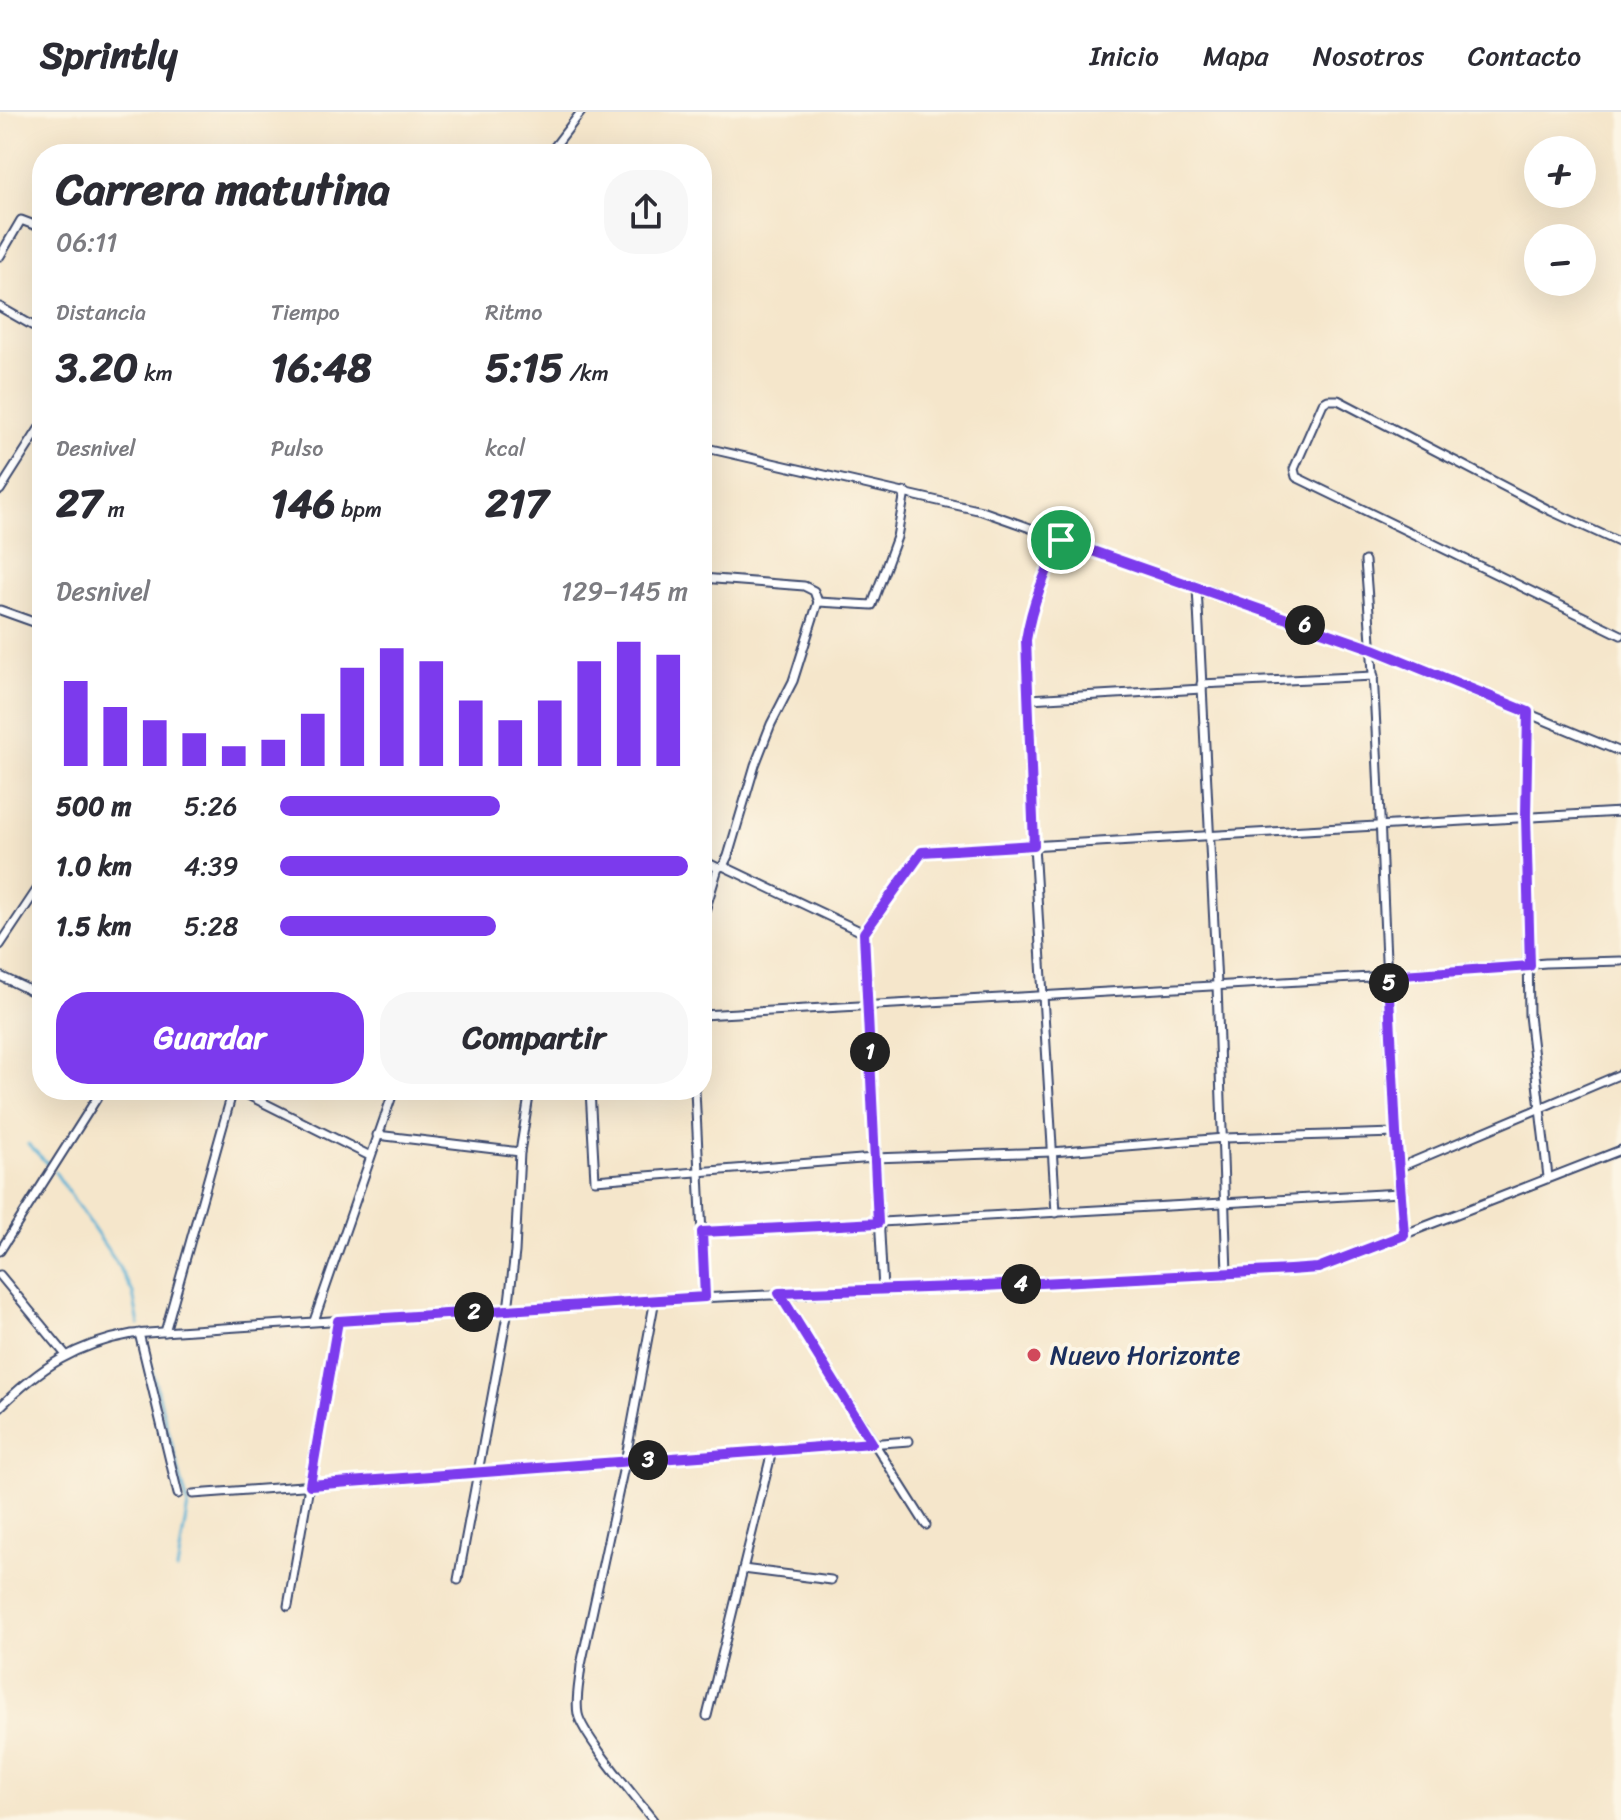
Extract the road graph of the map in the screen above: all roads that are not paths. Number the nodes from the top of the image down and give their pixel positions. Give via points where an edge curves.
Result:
1 (581, 112) edge
2 (557, 144) edge
3 (32, 224) edge
4 (0, 256) edge
5 (0, 307) edge
6 (32, 325) edge
7 (32, 440) edge
8 (712, 449) edge
9 (0, 490) edge
10 (905, 492) junction
11 (1061, 540) junction
12 (1621, 543) edge
13 (1365, 561) dead end
14 (712, 579) edge
15 (1197, 587) junction
16 (818, 602) junction
17 (0, 610) edge
18 (32, 621) edge
19 (1621, 635) edge
20 (1373, 649) junction
21 (1374, 676) junction
22 (1202, 686) junction
23 (1029, 699) junction
24 (1528, 712) junction
25 (1621, 752) edge
26 (1621, 812) edge
27 (1526, 816) junction
28 (1381, 824) junction
29 (1209, 834) junction
30 (1034, 845) junction
31 (712, 864) edge
32 (720, 867) junction
33 (712, 891) edge
34 (32, 897) edge
35 (864, 933) junction
36 (0, 945) edge
37 (1621, 961) edge
38 (1530, 966) junction
39 (0, 976) edge
40 (1388, 976) junction
41 (1217, 985) junction
42 (32, 991) edge
43 (1043, 995) junction
44 (868, 1005) junction
45 (712, 1014) edge
46 (1621, 1074) edge
47 (96, 1100) edge
48 (232, 1100) edge
49 (255, 1100) edge
50 (390, 1100) edge
51 (528, 1100) edge
52 (591, 1100) edge
53 (696, 1100) edge
54 (1541, 1107) junction
55 (1396, 1133) junction
56 (377, 1135) junction
57 (1224, 1138) junction
58 (1621, 1150) edge
59 (520, 1152) junction
60 (1052, 1152) junction
61 (370, 1156) junction
62 (874, 1158) junction
63 (1398, 1168) junction
64 (699, 1170) junction
65 (1548, 1177) junction
66 (1400, 1193) junction
67 (1226, 1204) junction
68 (1056, 1213) junction
69 (878, 1223) junction
70 (702, 1232) junction
71 (1404, 1235) junction
72 (0, 1251) edge
73 (1227, 1273) junction
74 (0, 1275) edge
75 (883, 1290) junction
76 (779, 1293) junction
77 (705, 1297) junction
78 (655, 1299) junction
79 (508, 1310) junction
80 (314, 1321) junction
81 (338, 1321) junction
82 (165, 1332) junction
83 (139, 1333) junction
84 (66, 1355) junction
85 (0, 1407) edge
86 (909, 1441) dead end
87 (872, 1443) junction
88 (772, 1451) junction
89 (625, 1462) junction
90 (477, 1473) junction
91 (310, 1485) junction
92 (178, 1494) dead end
93 (193, 1494) dead end
94 (926, 1525) dead end
95 (743, 1569) junction
96 (458, 1580) dead end
97 (831, 1580) dead end
98 (288, 1606) dead end
99 (707, 1716) dead end
100 (653, 1820) edge

1 - 2 street
3 - 4 street via 21,220
5 - 6 street
7 - 9 street
8 - 10 street
10 - 11 street via 982,511
10 - 16 street via 897,537 872,605
11 - 15 street
11 - 23 street via 1031,610 1026,640
12 - 19 street via 1338,400 1323,403 1294,469 1296,477
13 - 20 street
14 - 16 street via 804,586 814,591
15 - 20 street
15 - 22 street
16 - 32 street
17 - 18 street
20 - 21 street
20 - 24 street
21 - 22 street
21 - 28 street
22 - 23 street
22 - 29 street
23 - 30 street
24 - 25 street
24 - 27 street
26 - 27 street
27 - 28 street
27 - 38 street
28 - 29 street
28 - 40 street
29 - 30 street
29 - 41 street
30 - 35 street via 922,852
30 - 43 street
31 - 32 street
32 - 33 street
32 - 35 street
34 - 36 street
35 - 44 street
37 - 38 street
38 - 40 street
38 - 54 street via 1529,1015
39 - 42 street
40 - 41 street
40 - 55 street
41 - 43 street
41 - 57 street
43 - 44 street
43 - 60 street
44 - 45 street
44 - 62 street
46 - 54 street
47 - 72 street
48 - 82 street
49 - 61 street
50 - 56 street
51 - 59 street
52 - 64 street via 595,1180
53 - 64 street
54 - 63 street
54 - 65 street
55 - 57 street
55 - 63 street
56 - 59 street
56 - 61 street
57 - 60 street
57 - 67 street
58 - 65 street
59 - 79 street
60 - 62 street
60 - 68 street
61 - 80 street
62 - 64 street
62 - 69 street
63 - 66 street
64 - 70 street
65 - 71 street
66 - 67 street
66 - 71 street
67 - 68 street
67 - 73 street
68 - 69 street
69 - 70 street
69 - 75 street
70 - 77 street
71 - 73 street via 1318,1268
73 - 75 street
74 - 84 street
75 - 76 street
76 - 77 street
76 - 87 street
77 - 78 street
78 - 79 street
78 - 89 street
79 - 81 street
79 - 90 street
80 - 81 street
80 - 82 street
81 - 91 street
82 - 83 street
83 - 84 street via 100,1340
83 - 92 street
84 - 85 street
86 - 87 street
87 - 88 street
87 - 94 street
88 - 89 street
88 - 95 street
89 - 90 street
89 - 100 street via 581,1665 578,1715
90 - 91 street
90 - 96 street
91 - 93 street
91 - 98 street
95 - 97 street
95 - 99 street

